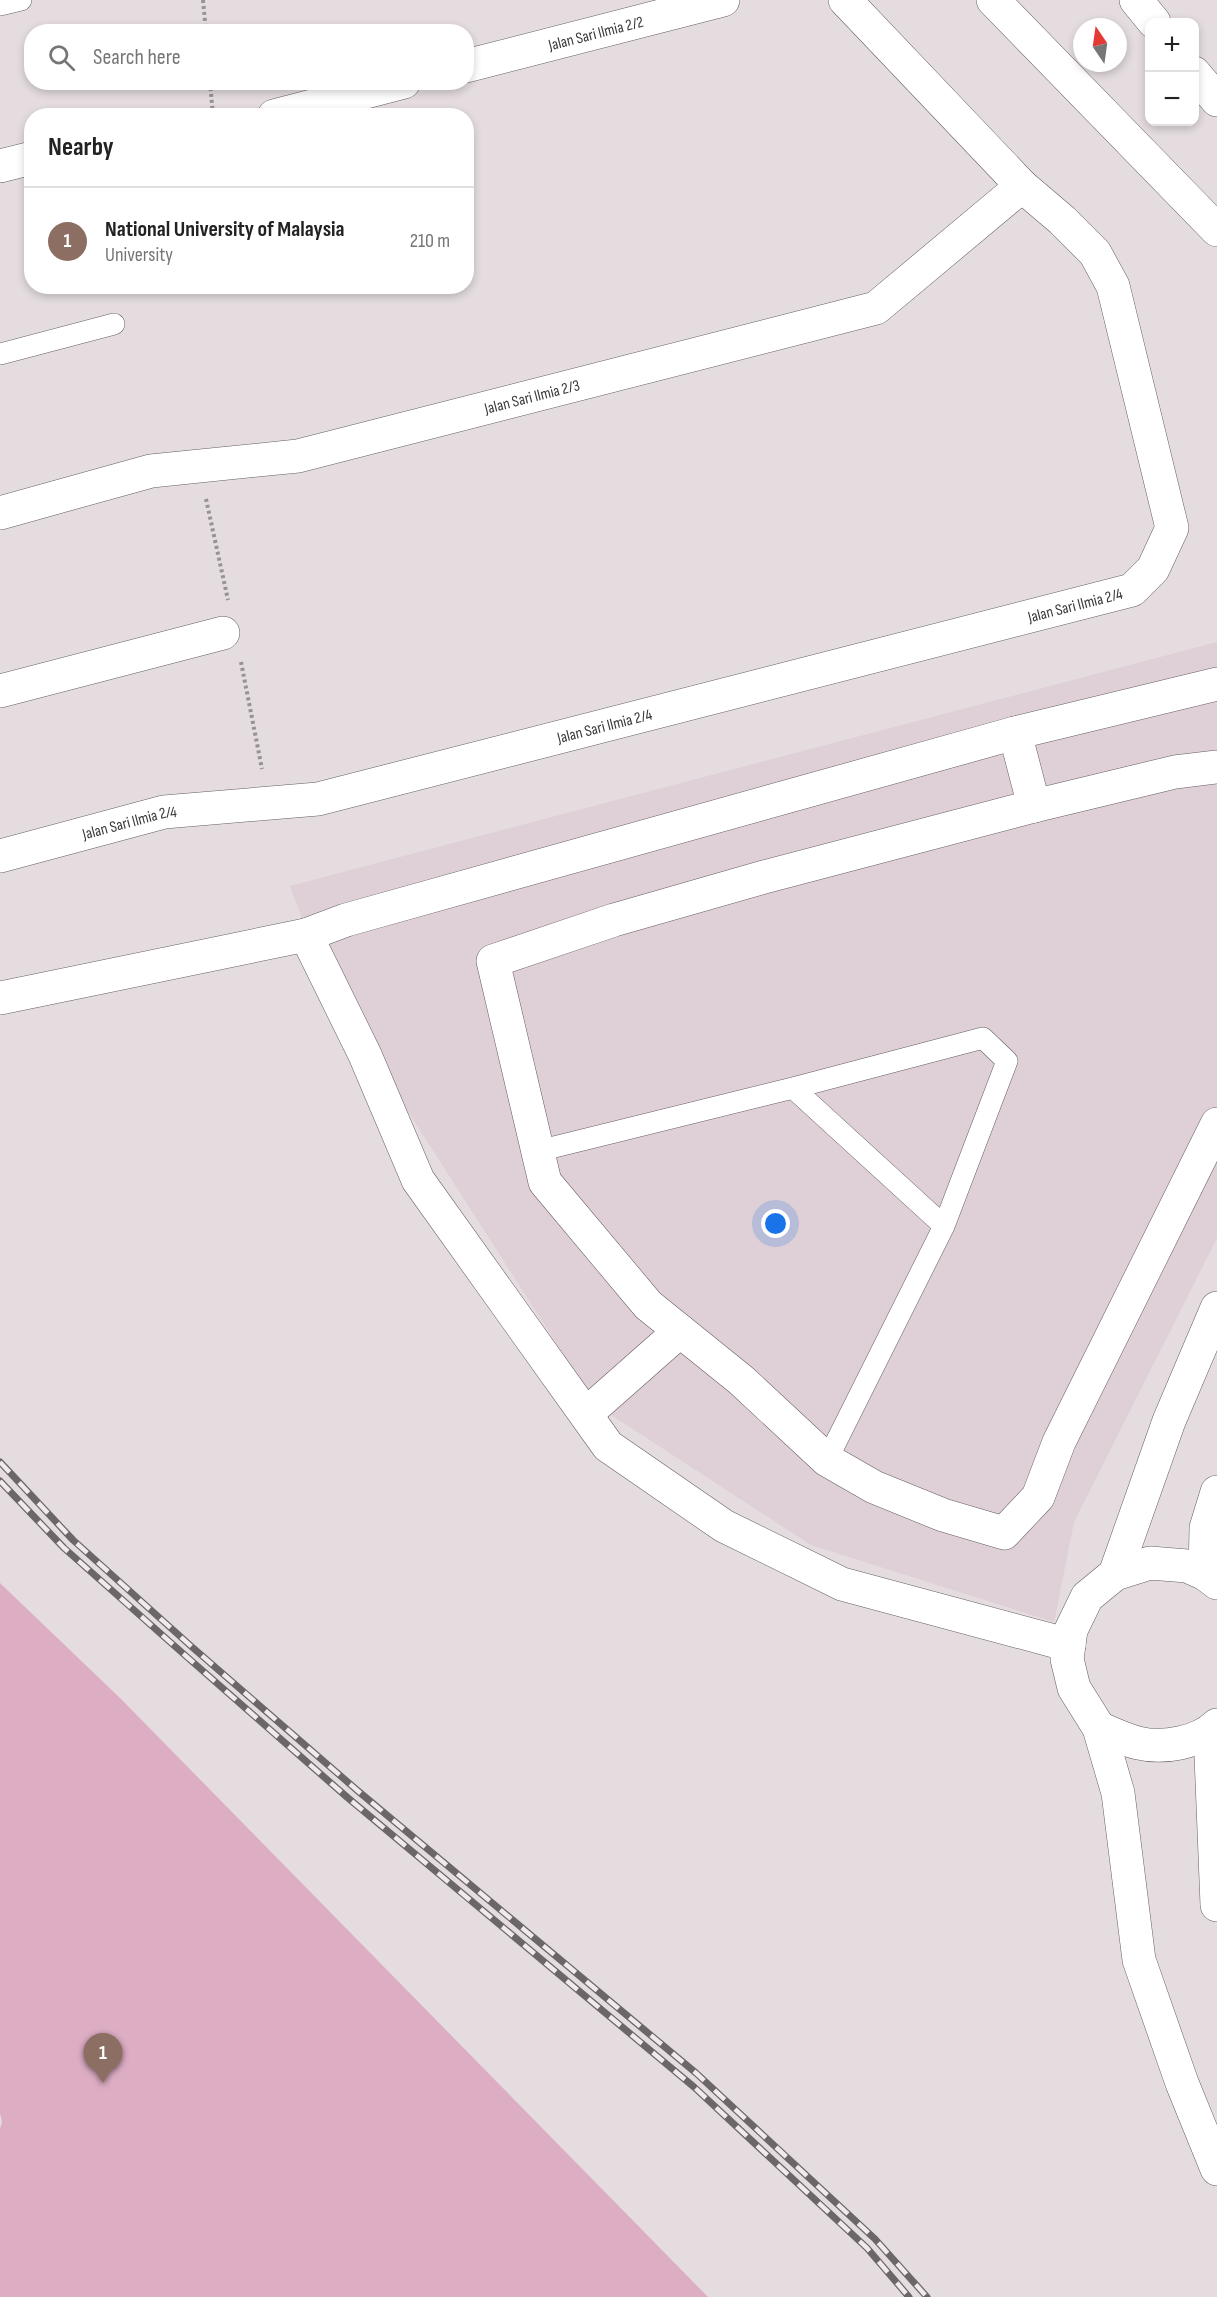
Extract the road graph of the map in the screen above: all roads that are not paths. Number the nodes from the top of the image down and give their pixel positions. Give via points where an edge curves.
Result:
1 (21, 0) edge
2 (723, 0) edge
3 (845, 0) edge
4 (993, 0) edge
5 (1136, 0) edge
6 (0, 5) edge
7 (1151, 18) edge
8 (474, 64) edge
9 (1199, 79) edge
10 (373, 90) edge
11 (1217, 100) edge
12 (305, 108) edge
13 (24, 160) edge
14 (0, 166) edge
15 (1022, 186) junction
16 (1217, 230) edge
17 (114, 324) dead end
18 (0, 354) edge
19 (0, 513) edge
20 (223, 633) road end
21 (1217, 684) edge
22 (0, 691) edge
23 (1016, 733) junction
24 (1217, 767) edge
25 (1034, 806) junction
26 (0, 856) edge
27 (306, 935) junction
28 (0, 998) edge
29 (793, 1088) junction
30 (1217, 1124) edge
31 (538, 1151) junction
32 (944, 1226) junction
33 (1217, 1308) edge
34 (680, 1330) junction
35 (585, 1414) junction
36 (827, 1460) junction
37 (1217, 1492) edge
38 (1115, 1574) junction
39 (1211, 1578) edge
40 (1069, 1645) junction
41 (1099, 1728) junction
42 (1214, 1728) edge
43 (1217, 1905) edge
44 (1217, 2169) edge

1 - 6 lane
2 - 8 street, Jalan Sari Ilmia 2/2
3 - 15 street
4 - 16 street
5 - 7 street
9 - 11 street
10 - 12 street
13 - 14 street
15 - 19 street, Jalan Sari Ilmia 2/3 via 876,308 298,456 151,471
15 - 26 street, Jalan Sari Ilmia 2/4 via 1095,253 1113,286 1172,528 1153,569 1131,590 318,799 164,812
17 - 18 lane
20 - 22 street
21 - 23 street
23 - 25 street
23 - 27 street via 346,920
24 - 25 street via 1175,772
25 - 31 street via 694,897 493,961
27 - 28 street
27 - 35 street via 365,1055 418,1180
29 - 31 lane
29 - 32 lane
29 - 32 lane via 983,1038 1007,1061
30 - 36 street via 1059,1442 1038,1497 1004,1533 943,1515 884,1491
31 - 34 street via 545,1182 648,1305
32 - 36 lane
33 - 38 street via 1169,1420
34 - 35 street
34 - 36 street
35 - 40 street via 608,1446 724,1526 842,1584
37 - 39 street via 1206,1528
38 - 39 street via 1150,1563 1187,1566
38 - 40 street via 1087,1597 1071,1630
40 - 41 street via 1067,1659 1074,1688
41 - 42 street via 1139,1744 1176,1745
41 - 44 street via 1118,1793 1139,1960
42 - 43 street

